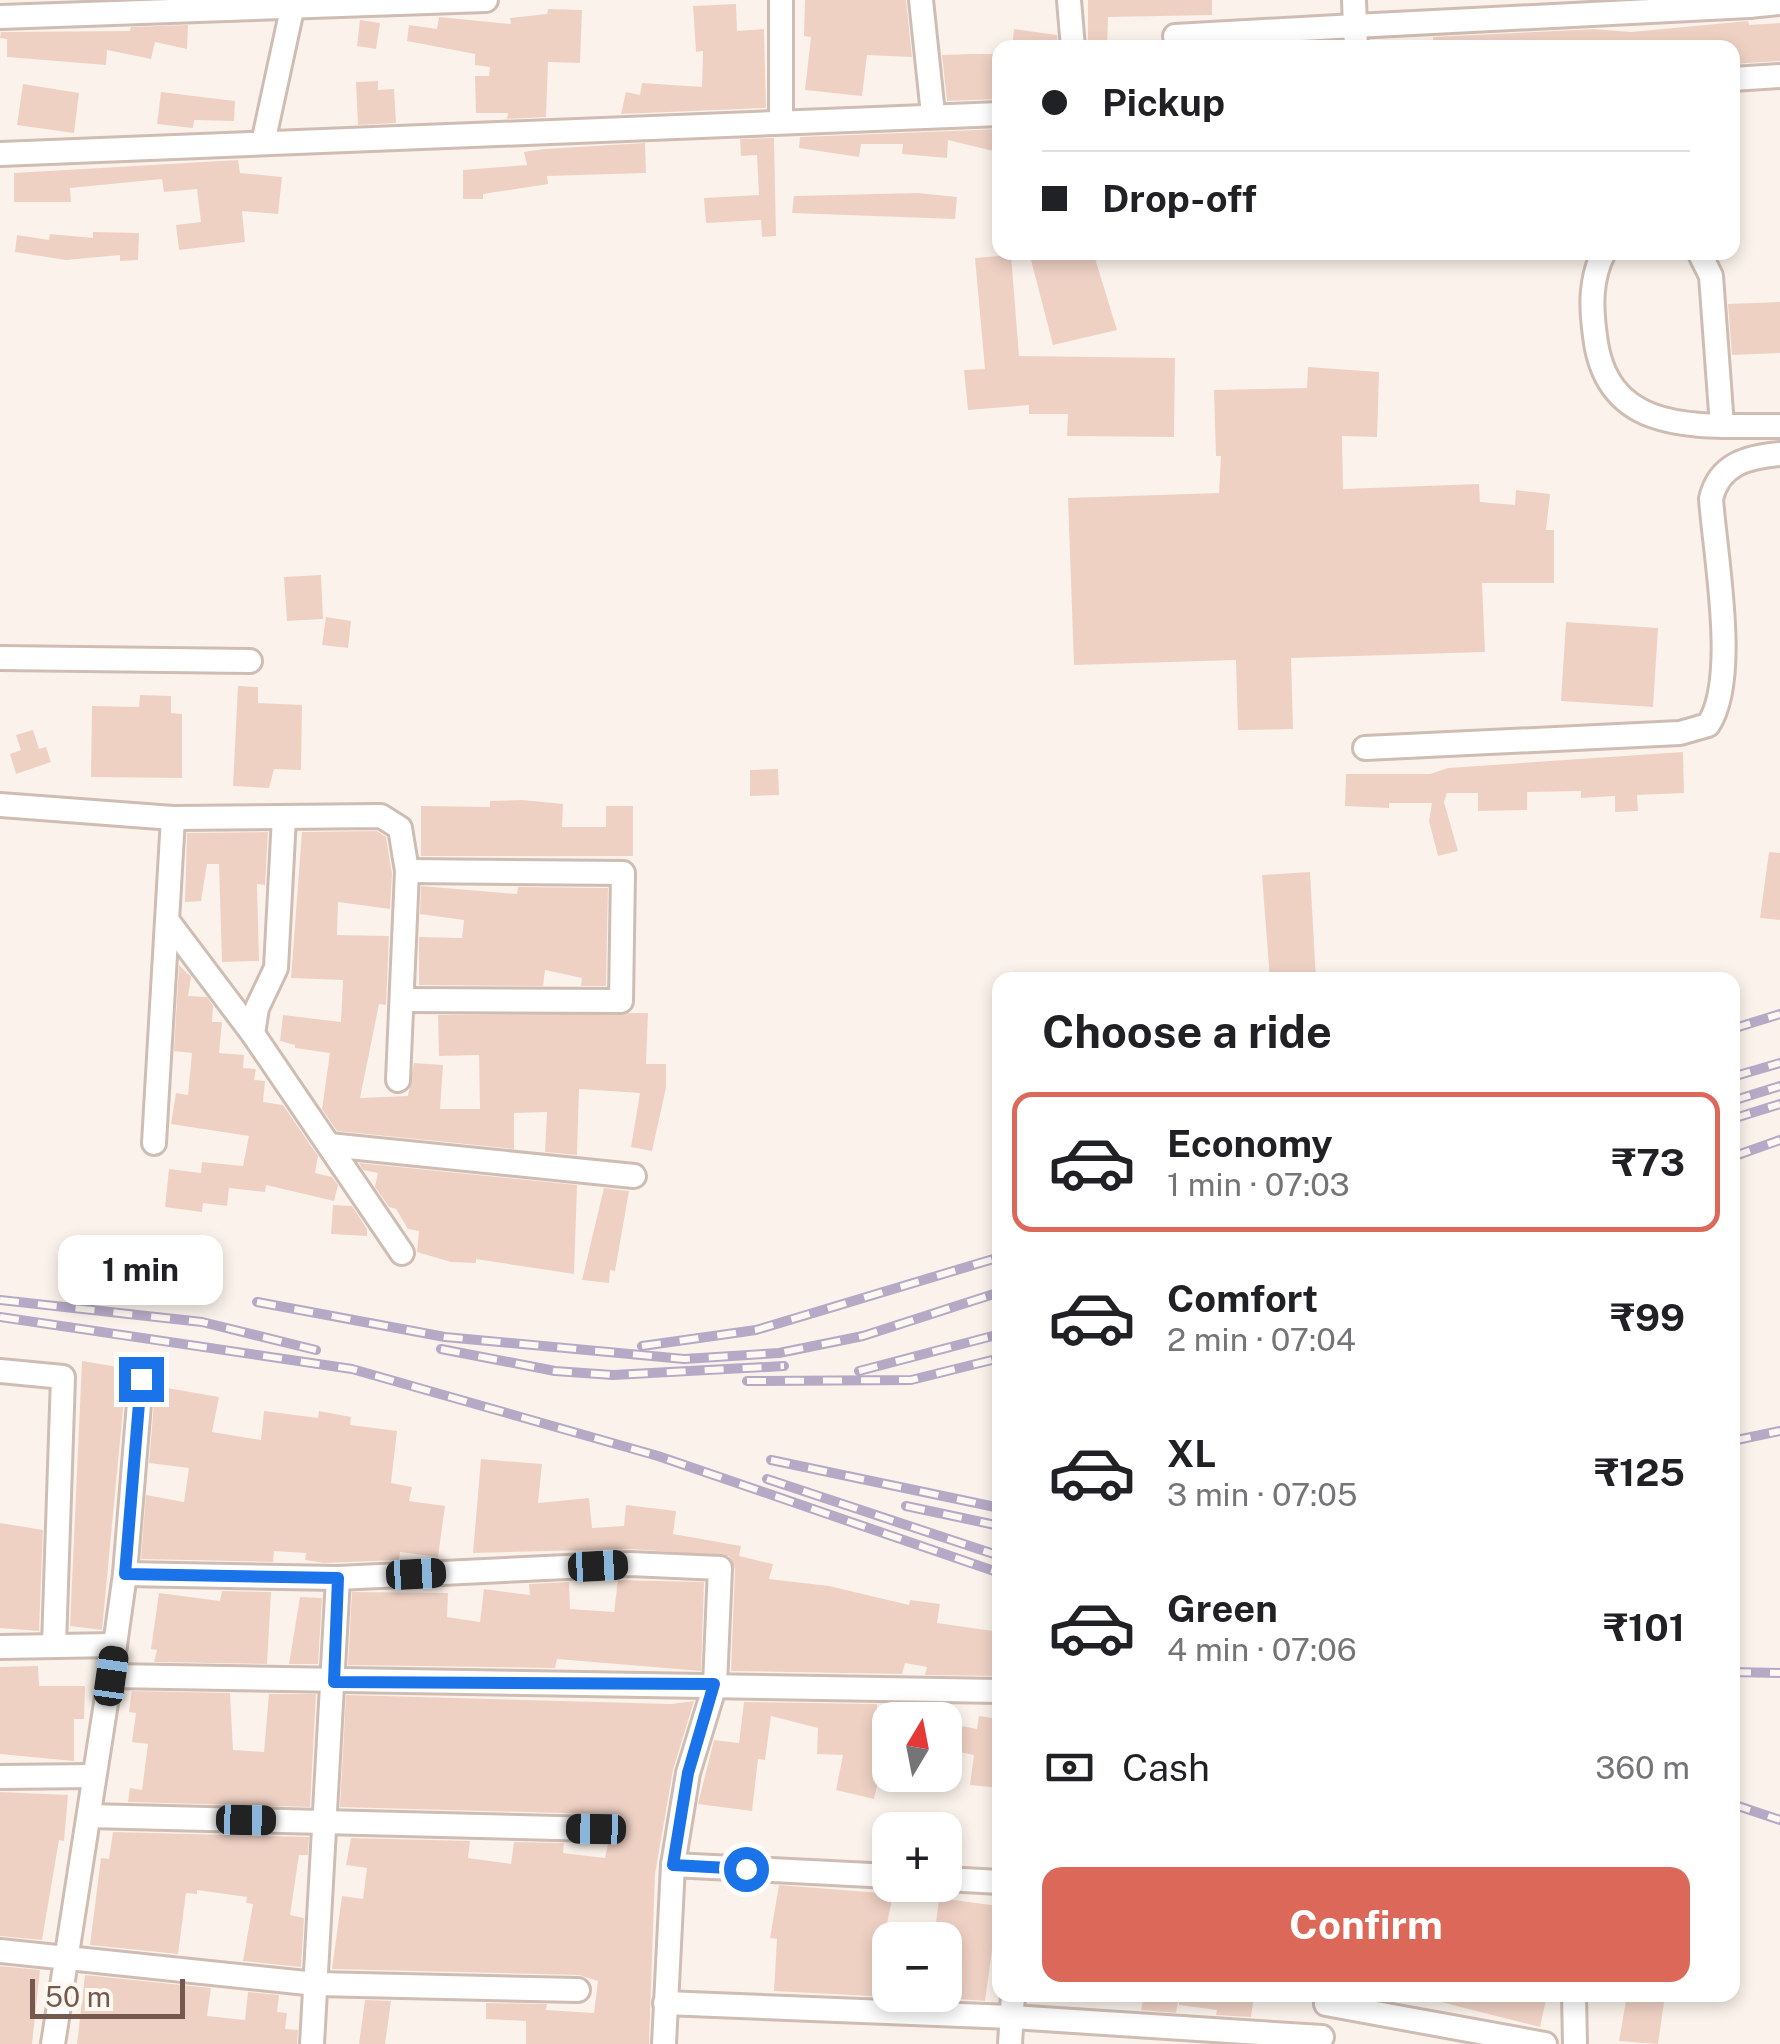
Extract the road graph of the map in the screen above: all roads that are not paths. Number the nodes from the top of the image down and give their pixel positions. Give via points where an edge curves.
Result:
1 (486, 0) edge
2 (781, 0) edge
3 (921, 0) edge
4 (1069, 0) edge
5 (1354, 0) edge
6 (1749, 3) edge
7 (1780, 4) edge
8 (293, 5) edge
9 (0, 16) edge
10 (1174, 36) dead end
11 (1356, 37) edge
12 (1072, 40) edge
13 (1780, 76) edge
14 (1740, 78) edge
15 (933, 114) junction
16 (992, 114) edge
17 (781, 121) junction
18 (263, 143) junction
19 (0, 154) edge
20 (1600, 260) edge
21 (1703, 260) edge
22 (1722, 426) junction
23 (1780, 426) edge
24 (1780, 454) edge
25 (0, 658) edge
26 (250, 662) dead end
27 (1365, 748) dead end
28 (0, 805) edge
29 (284, 817) junction
30 (173, 818) junction
31 (407, 871) junction
32 (170, 924) junction
33 (402, 1000) junction
34 (253, 1034) junction
35 (398, 1080) dead end
36 (154, 1143) dead end
37 (329, 1145) junction
38 (634, 1176) dead end
39 (402, 1253) dead end
40 (0, 1371) edge
41 (141, 1379) dead end
42 (125, 1574) junction
43 (338, 1578) junction
44 (54, 1644) junction
45 (115, 1645) junction
46 (0, 1647) edge
47 (111, 1676) junction
48 (334, 1682) junction
49 (714, 1684) junction
50 (992, 1691) edge
51 (94, 1776) junction
52 (0, 1777) edge
53 (90, 1816) junction
54 (324, 1822) junction
55 (596, 1829) dead end
56 (673, 1865) junction
57 (872, 1875) edge
58 (962, 1880) edge
59 (992, 1882) edge
60 (0, 1951) edge
61 (64, 1957) junction
62 (316, 1984) junction
63 (578, 1990) dead end
64 (1327, 2002) edge
65 (1337, 2002) edge
66 (1574, 2002) edge
67 (665, 2003) junction
68 (1012, 2006) edge
69 (1321, 2040) edge
70 (53, 2044) edge
71 (312, 2044) edge
72 (664, 2044) edge
73 (1010, 2044) edge
74 (1546, 2044) edge
75 (1575, 2044) edge

1 - 8 street
2 - 17 street
3 - 15 street
4 - 12 street
5 - 11 street
6 - 7 street
6 - 11 street
8 - 9 street
8 - 18 street
10 - 11 street
13 - 14 street
15 - 16 street
15 - 17 street
17 - 18 street
18 - 19 street
20 - 22 street via 1592,318 1598,363 1612,390 1629,407 1662,420
21 - 22 street via 1711,276
22 - 23 street
24 - 27 street via 1752,457 1714,484 1722,650 1719,709 1708,725 1680,732
25 - 26 street
28 - 30 street
29 - 30 street
29 - 31 street via 381,816 400,828
29 - 34 street via 276,968
30 - 32 street
31 - 33 street
31 - 33 street via 623,873 624,966 620,1001
32 - 34 street
32 - 36 street
33 - 35 street
34 - 37 street
37 - 38 street
37 - 39 street
40 - 44 street via 62,1377
41 - 42 street
42 - 43 street
42 - 45 street
43 - 48 street
43 - 49 street via 630,1564 720,1568
44 - 45 street
44 - 46 street
45 - 47 street
47 - 48 street
47 - 51 street
48 - 49 street
48 - 54 street
49 - 50 street
49 - 56 street via 688,1773
51 - 52 street
51 - 53 street
53 - 54 street
53 - 61 street
54 - 55 street
54 - 62 street
56 - 57 street
56 - 67 street
58 - 59 street
60 - 61 street
61 - 62 street
61 - 70 street
62 - 63 street
62 - 71 street
64 - 69 street
65 - 74 street
66 - 75 street
67 - 68 street
67 - 72 street
68 - 69 street
68 - 73 street

